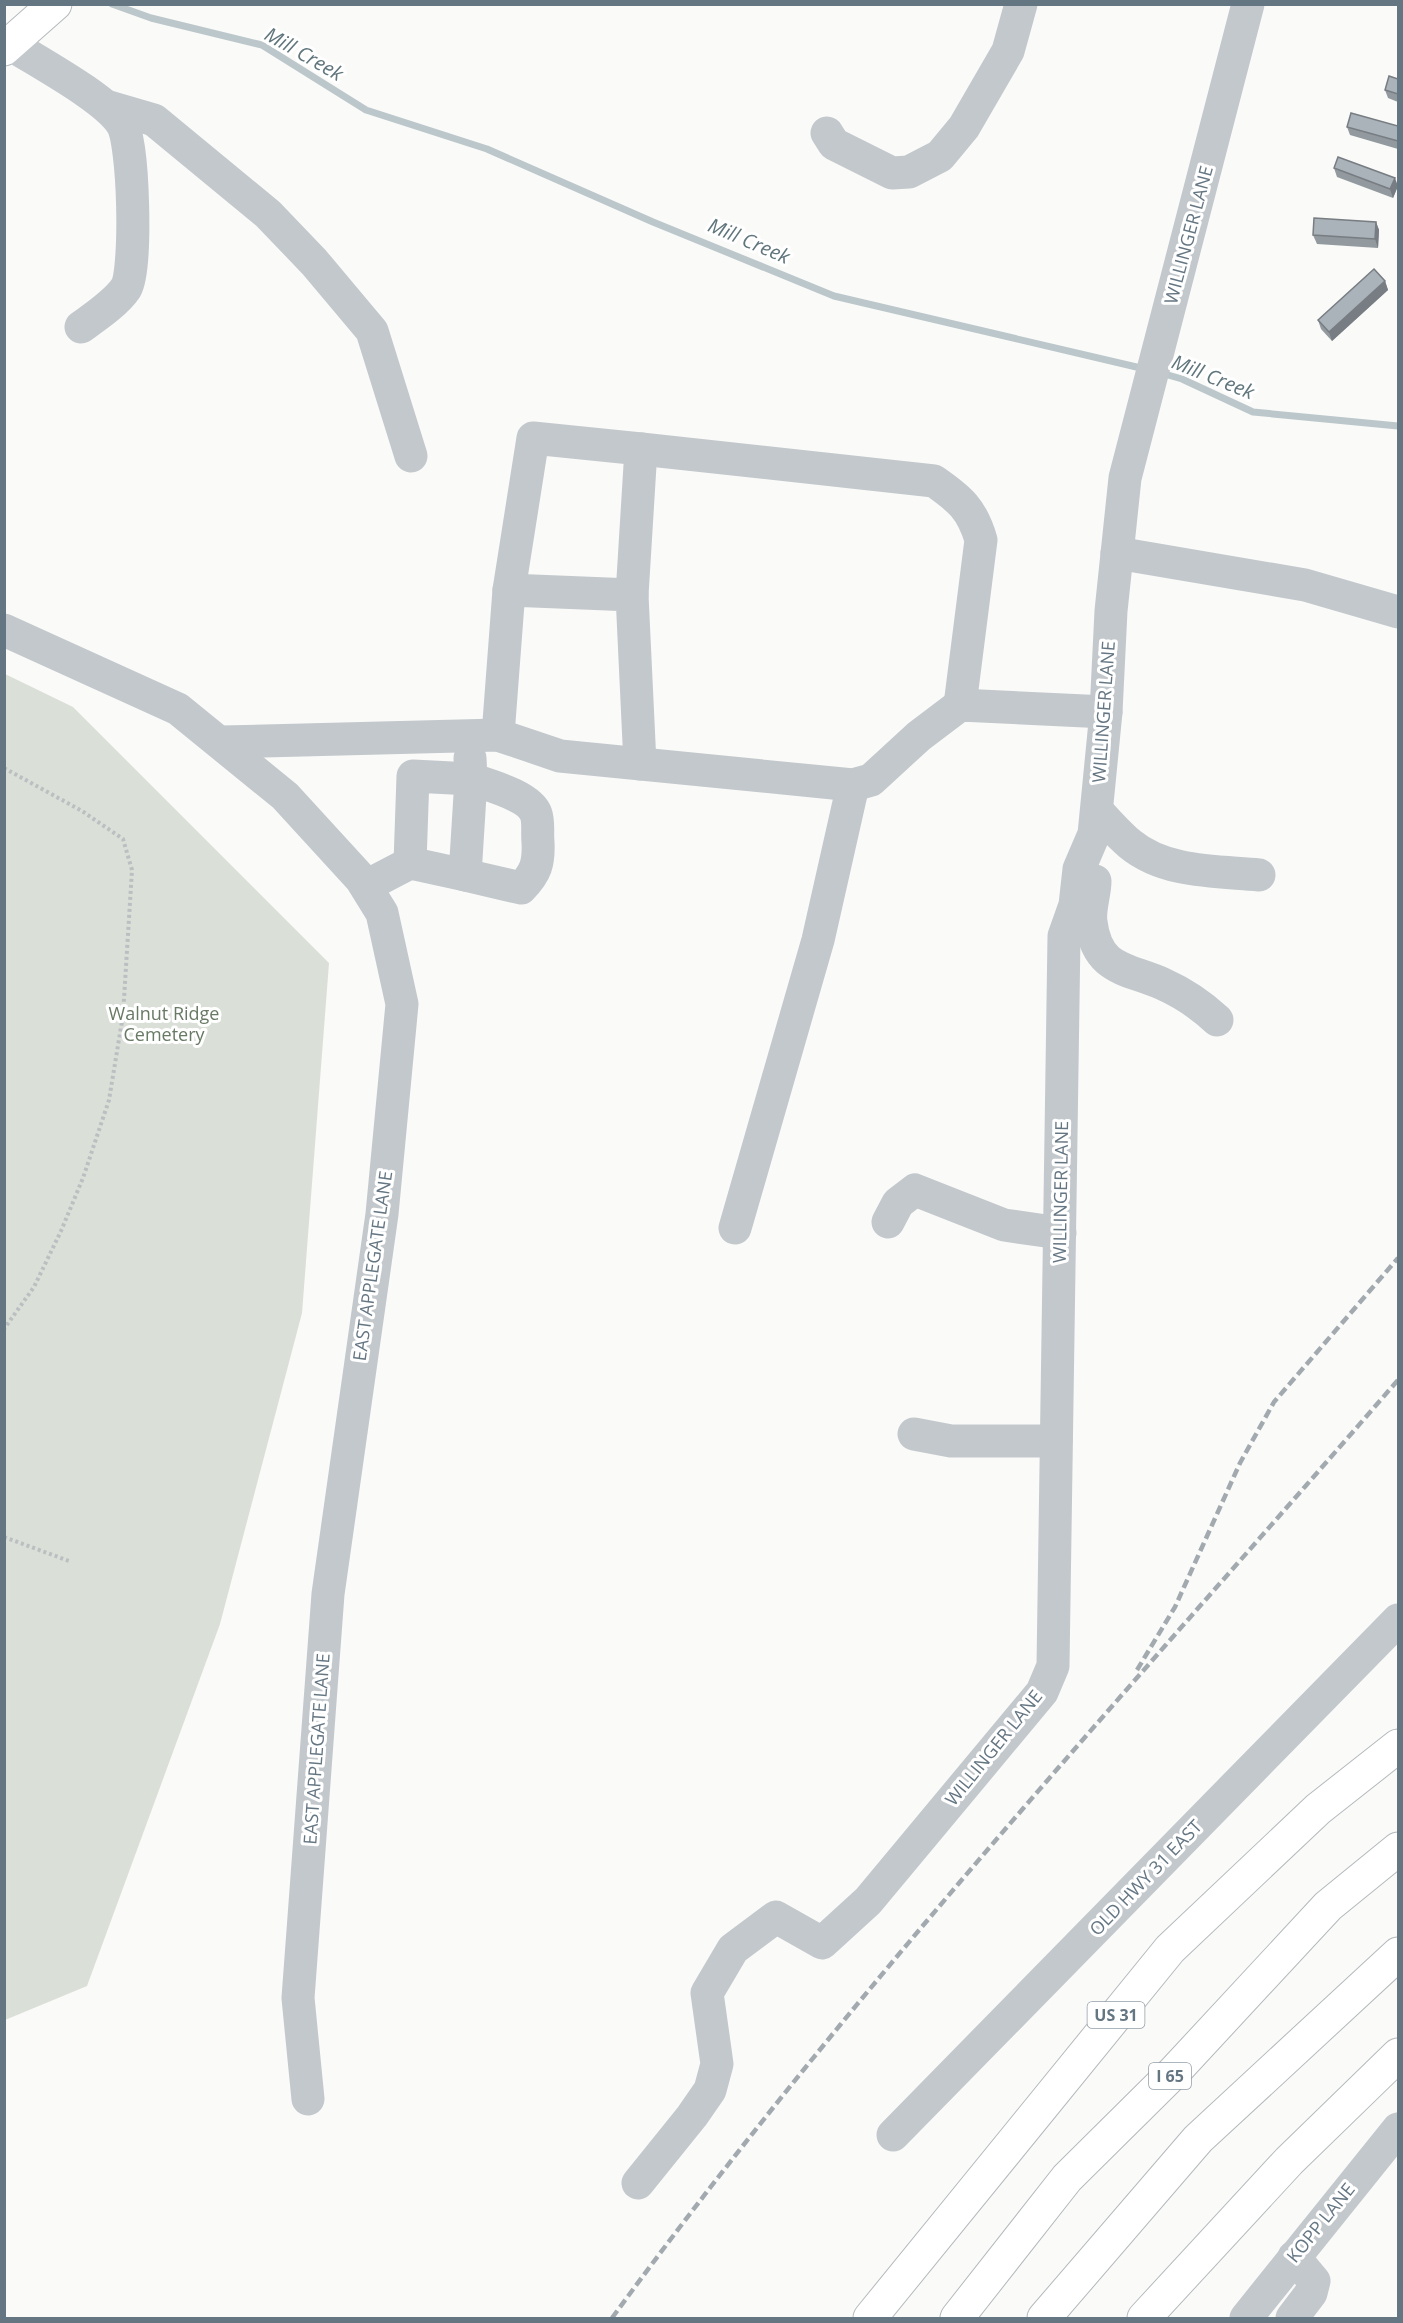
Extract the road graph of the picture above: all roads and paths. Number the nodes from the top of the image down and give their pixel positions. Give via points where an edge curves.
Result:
1 (56, 4) edge
2 (1021, 4) edge
3 (1248, 4) edge
4 (12, 42) edge
5 (106, 106) junction
6 (827, 133) dead end
7 (81, 327) dead end
8 (641, 449) junction
9 (411, 456) dead end
10 (1117, 553) junction
11 (509, 590) junction
12 (632, 595) junction
13 (1398, 612) edge
14 (4, 630) edge
15 (960, 705) junction
16 (1106, 712) junction
17 (483, 735) junction
18 (222, 742) junction
19 (640, 764) junction
20 (4, 768) edge
21 (471, 779) junction
22 (853, 785) junction
23 (1096, 822) junction
24 (410, 863) junction
25 (465, 875) junction
26 (1259, 875) dead end
27 (366, 886) junction
28 (1217, 1020) dead end
29 (888, 1222) dead end
30 (735, 1228) dead end
31 (1060, 1233) junction
32 (5, 1330) edge
33 (914, 1434) dead end
34 (1056, 1441) junction
35 (4, 1537) edge
36 (69, 1561) dead end
37 (1398, 1620) edge
38 (1398, 1746) edge
39 (1398, 1849) edge
40 (1398, 1954) edge
41 (1398, 2055) edge
42 (308, 2099) dead end
43 (893, 2135) dead end
44 (1392, 2148) edge
45 (638, 2183) dead end
46 (1294, 2257) junction
47 (870, 2319) edge
48 (957, 2319) edge
49 (1044, 2319) edge
50 (1144, 2319) edge
51 (1245, 2319) edge
52 (1292, 2319) edge

1 - 4 main road
2 - 6 street via 1008,51 964,127 940,156 909,172 892,172 834,144
3 - 10 street, WILLINGER LANE via 1125,478
4 - 5 street
5 - 7 street via 123,125 129,156 133,239 126,287
5 - 9 street via 154,120 268,214 314,262 372,331
8 - 11 street via 533,438
8 - 12 street
8 - 15 street via 934,481 956,496 975,518 981,540
10 - 13 street via 1305,585
10 - 16 street, WILLINGER LANE
11 - 12 street
11 - 17 street
12 - 19 street
14 - 18 street, EAST APPLEGATE LANE via 178,709
15 - 16 street
15 - 22 street via 871,780
16 - 23 street, WILLINGER LANE
17 - 18 street
17 - 19 street via 560,756
17 - 21 street
18 - 27 street, EAST APPLEGATE LANE via 285,796
19 - 22 street
20 - 32 path via 82,811 123,839 132,870 123,1015 109,1100 61,1231 34,1287
21 - 24 street via 413,776
21 - 25 street
21 - 25 street via 515,796 536,813 539,863 520,888
22 - 30 street via 818,940
23 - 26 street via 1162,861 1192,870
23 - 28 street via 1091,921 1098,945 1115,967 1162,983 1190,998
23 - 31 street, WILLINGER LANE via 1079,869 1064,936
24 - 25 street
24 - 27 street
27 - 42 street, EAST APPLEGATE LANE via 382,913 402,1004 382,1214 328,1594 298,1998
29 - 31 street via 898,1203 915,1190 1004,1225
31 - 34 street, WILLINGER LANE
33 - 34 street via 951,1441
34 - 45 street, WILLINGER LANE via 1053,1666 1042,1692 868,1901 822,1944 776,1917 733,1949 707,1993 717,2064 710,2090
35 - 36 path
37 - 43 street, OLD HWY 31 EAST
38 - 47 main road, US 31 via 1318,1809 1170,1949
39 - 48 main road, I 65 via 1328,1906 1174,2072 1068,2178
40 - 49 main road via 1198,2139
41 - 50 main road via 1288,2162
44 - 46 street, KOPP LANE
46 - 51 street, KOPP LANE
46 - 52 street via 1314,2281 1311,2293

